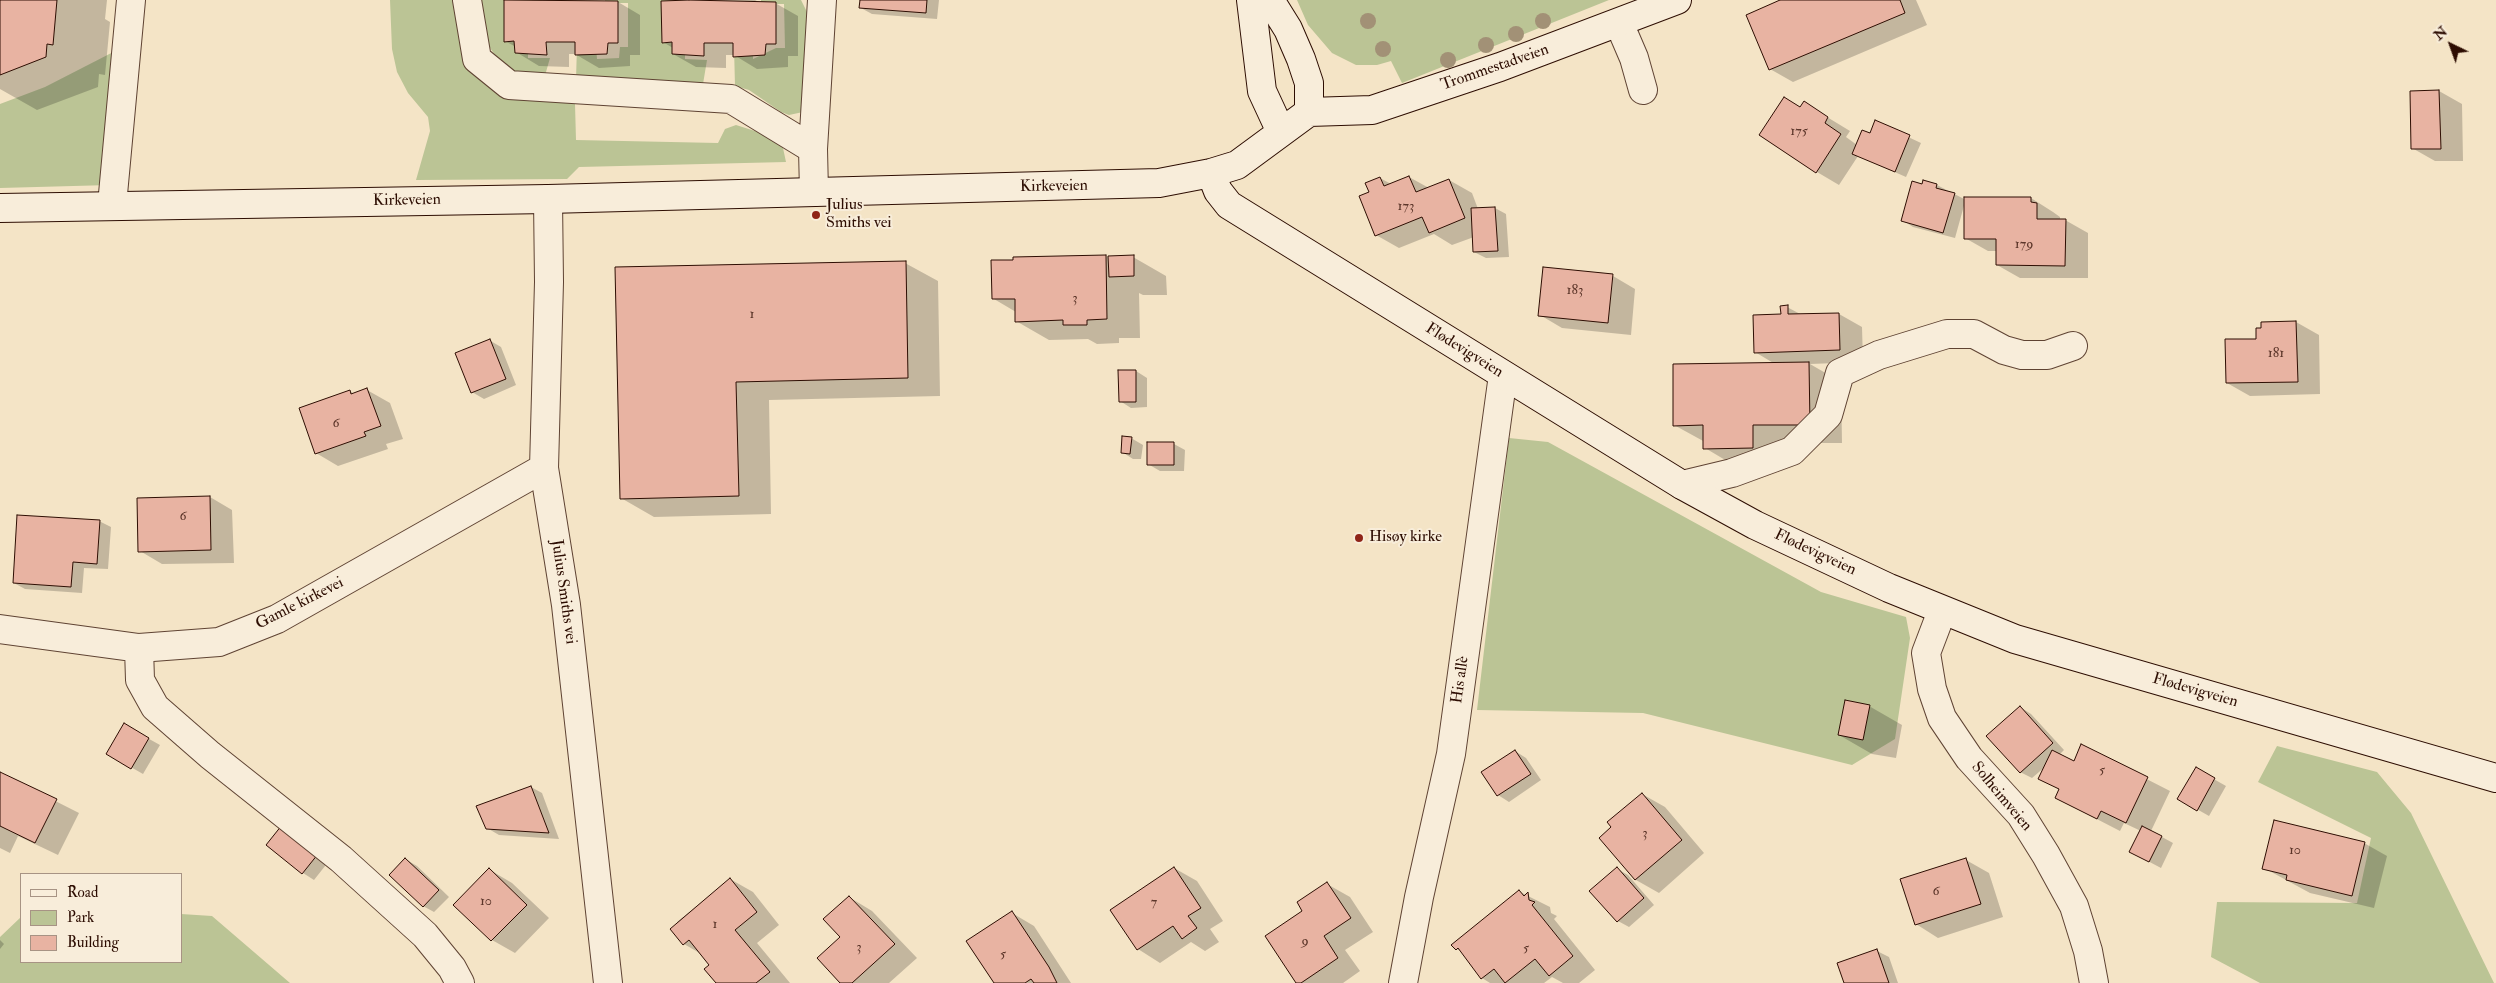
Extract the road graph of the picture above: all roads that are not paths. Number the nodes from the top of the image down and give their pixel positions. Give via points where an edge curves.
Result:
1 (131, 0) edge
2 (467, 0) edge
3 (822, 0) edge
4 (1251, 0) edge
5 (1270, 0) edge
6 (1677, 0) edge
7 (1619, 23) junction
8 (1642, 90) dead end
9 (1309, 112) junction
10 (1280, 132) junction
11 (813, 149) junction
12 (1211, 173) junction
13 (814, 192) junction
14 (548, 199) junction
15 (112, 205) junction
16 (0, 208) edge
17 (2073, 346) dead end
18 (1503, 375) junction
19 (544, 468) junction
20 (1682, 485) junction
21 (1942, 610) junction
22 (0, 629) edge
23 (139, 648) junction
24 (2496, 778) edge
25 (1401, 981) edge
26 (460, 983) edge
27 (608, 983) edge
28 (2094, 983) edge

1 - 15 street
2 - 11 street via 477,59 509,85 731,99
3 - 11 street
4 - 10 street via 1262,91
5 - 9 street via 1288,29 1301,60 1309,83
6 - 7 street, Trommestadveien
7 - 8 street via 1634,58
7 - 9 street, Trommestadveien via 1372,110
9 - 10 street, Kirkeveien
10 - 12 street, Kirkeveien via 1237,165
11 - 13 street
12 - 13 street, Kirkeveien via 1160,183
12 - 18 street, Flødevigveien via 1218,191 1229,204
13 - 14 street, Kirkeveien
14 - 15 street, Kirkeveien
14 - 19 street, Julius Smiths vei
15 - 16 street, Kirkeveien
17 - 20 street via 2047,355 2022,355 2004,350 1974,334 1946,334 1879,355 1840,373 1828,416 1792,451
18 - 20 street, Flødevigveien
18 - 25 street, His allè via 1451,754
19 - 23 street, Gamle kirkevei via 277,619 219,642
19 - 27 street, Julius Smiths vei via 566,605
20 - 21 street, Flødevigveien via 1755,525
21 - 24 street, Flødevigveien via 2015,639
21 - 28 street, Solheimveien via 1926,653 1932,689 1942,718 1968,758 2021,815 2046,855 2074,906
22 - 23 street, Gamle kirkevei
23 - 26 street via 140,680 155,707 341,859 425,935

